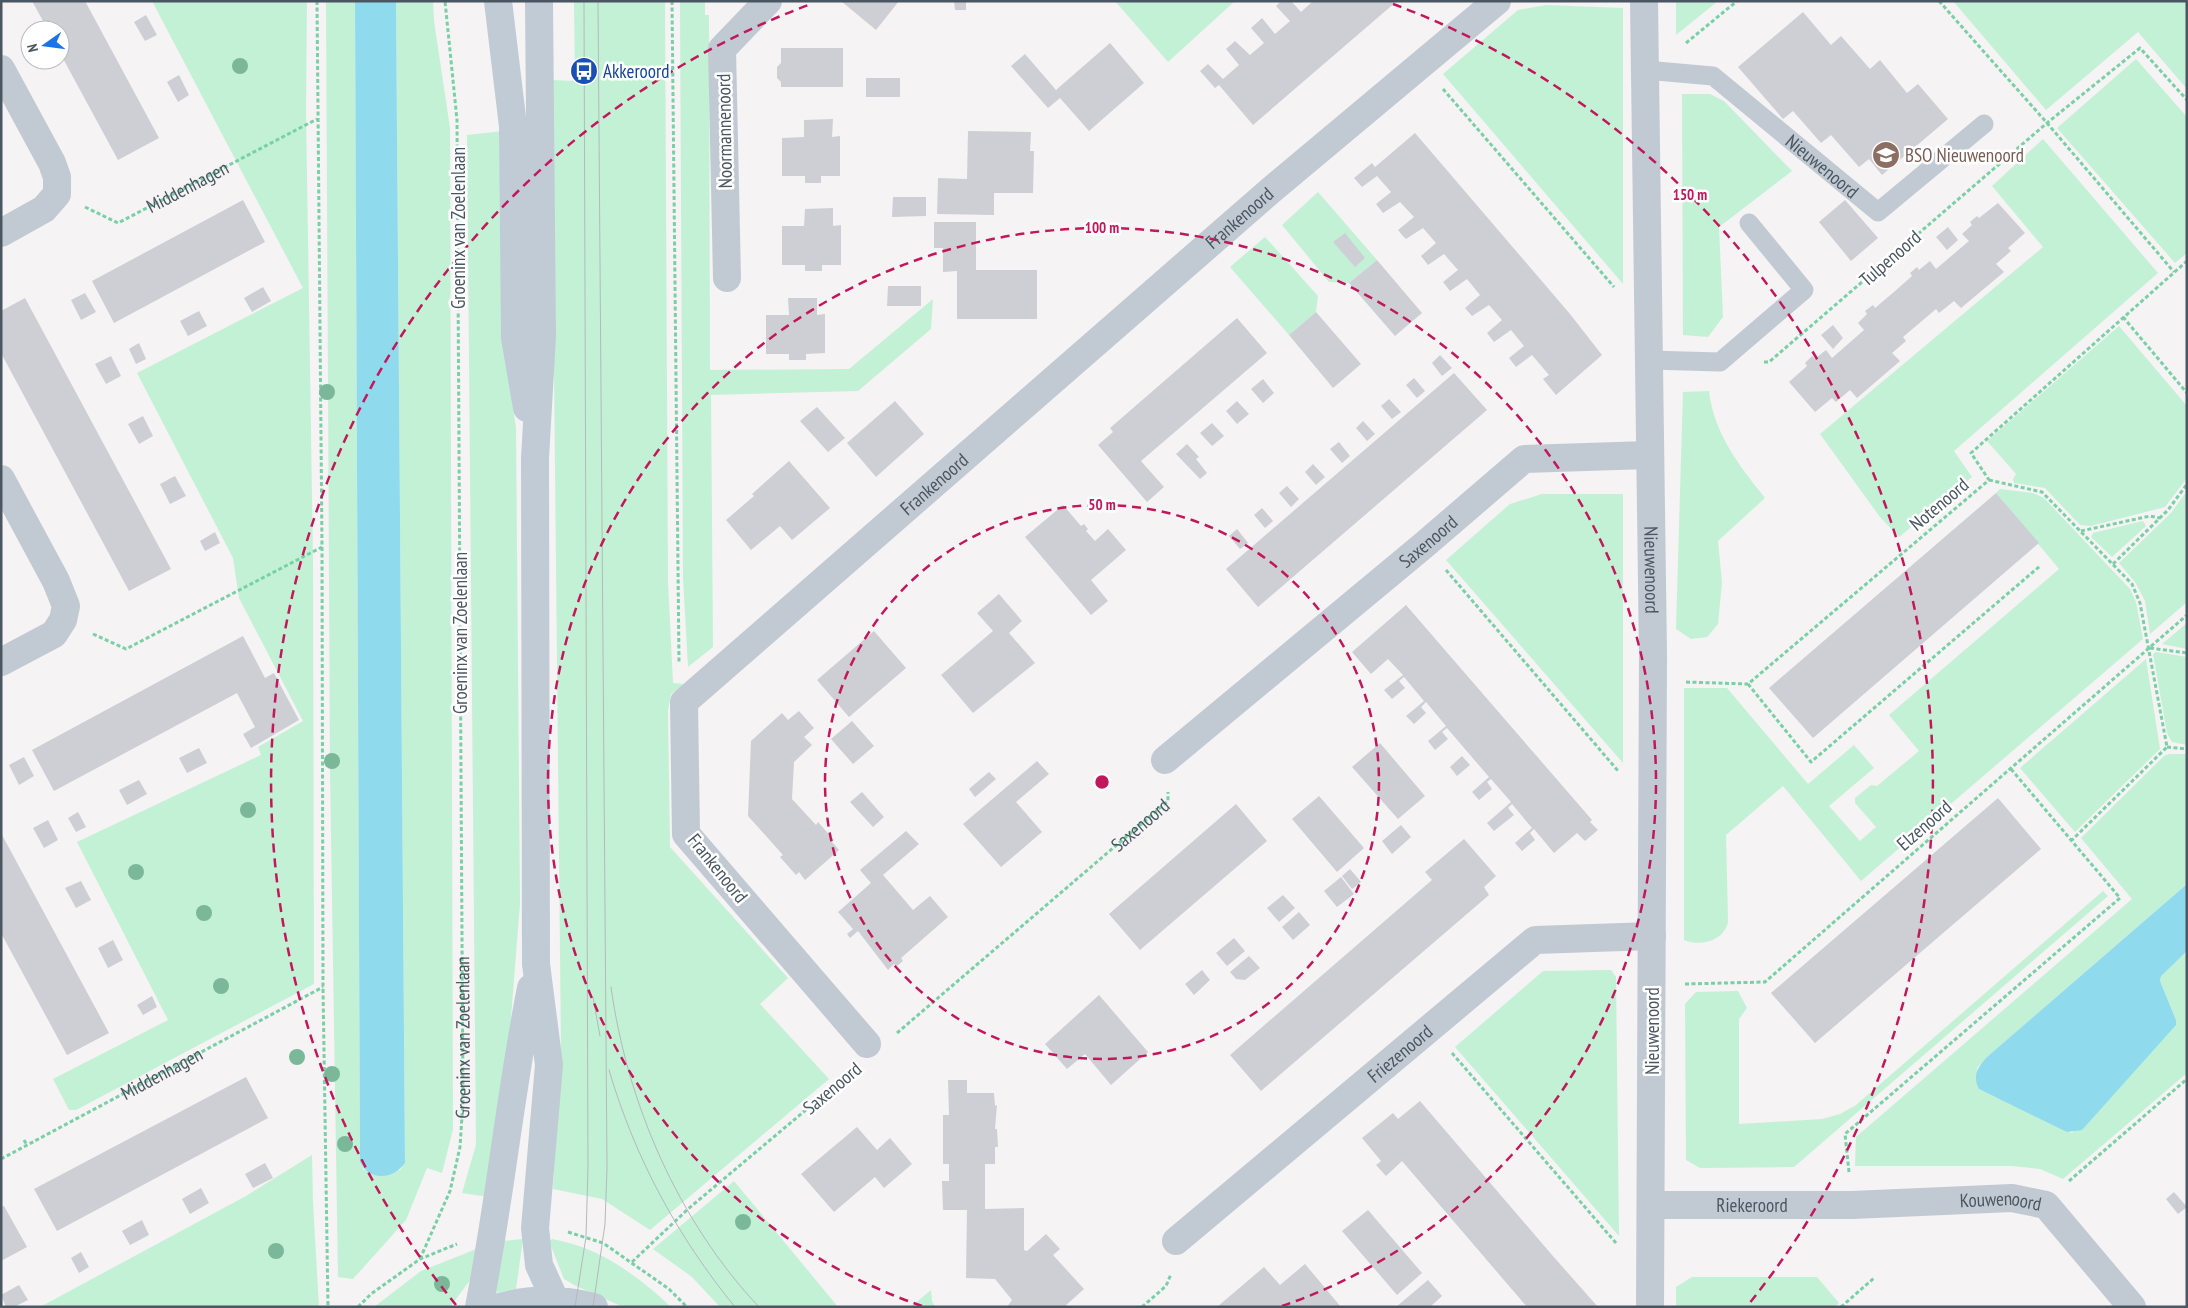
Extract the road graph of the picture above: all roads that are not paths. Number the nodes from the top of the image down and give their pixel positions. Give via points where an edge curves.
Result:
1 (498, 1) edge
2 (539, 1) edge
3 (768, 1) edge
4 (1497, 1) edge
5 (1644, 1) edge
6 (1644, 63) junction
7 (1, 68) edge
8 (1984, 124) dead end
9 (1749, 223) dead end
10 (1, 233) edge
11 (727, 278) dead end
12 (1649, 360) junction
13 (1648, 456) junction
14 (535, 458) junction
15 (1, 479) edge
16 (1, 662) edge
17 (1165, 760) road end
18 (1652, 936) junction
19 (536, 964) junction
20 (879, 1041) road end
21 (1652, 1205) junction
22 (1852, 1205) joint
23 (1176, 1241) road end
24 (554, 1300) junction
25 (479, 1307) edge
26 (500, 1307) edge
27 (594, 1307) edge
28 (1650, 1307) edge
29 (2132, 1307) edge

1 - 14 main road via 513,126 516,338
2 - 14 main road via 542,336
3 - 11 street, Noormannenoord via 722,49
4 - 20 street, Frankenoord via 1270,191 684,702 686,834
5 - 6 street, Nieuwenoord
6 - 8 lane, Nieuwenoord via 1713,76 1878,212
6 - 12 street, Nieuwenoord
7 - 10 street via 52,162 58,194 44,209
9 - 12 lane via 1804,290 1720,362
12 - 13 street, Nieuwenoord
13 - 17 street, Saxenoord via 1524,459
13 - 18 street, Nieuwenoord via 1653,681
14 - 19 main road
15 - 16 street via 66,606 63,620 54,634
18 - 21 street, Nieuwenoord
18 - 23 street, Friezenoord via 1535,940
19 - 24 main road via 548,1065 535,1228 539,1265
19 - 25 main road via 517,1060 494,1232
21 - 22 street, Riekeroord
21 - 28 street, Nieuwenoord
22 - 29 street, Kouwenoord via 2012,1198 2046,1205
24 - 26 main road via 516,1302
24 - 27 main road

